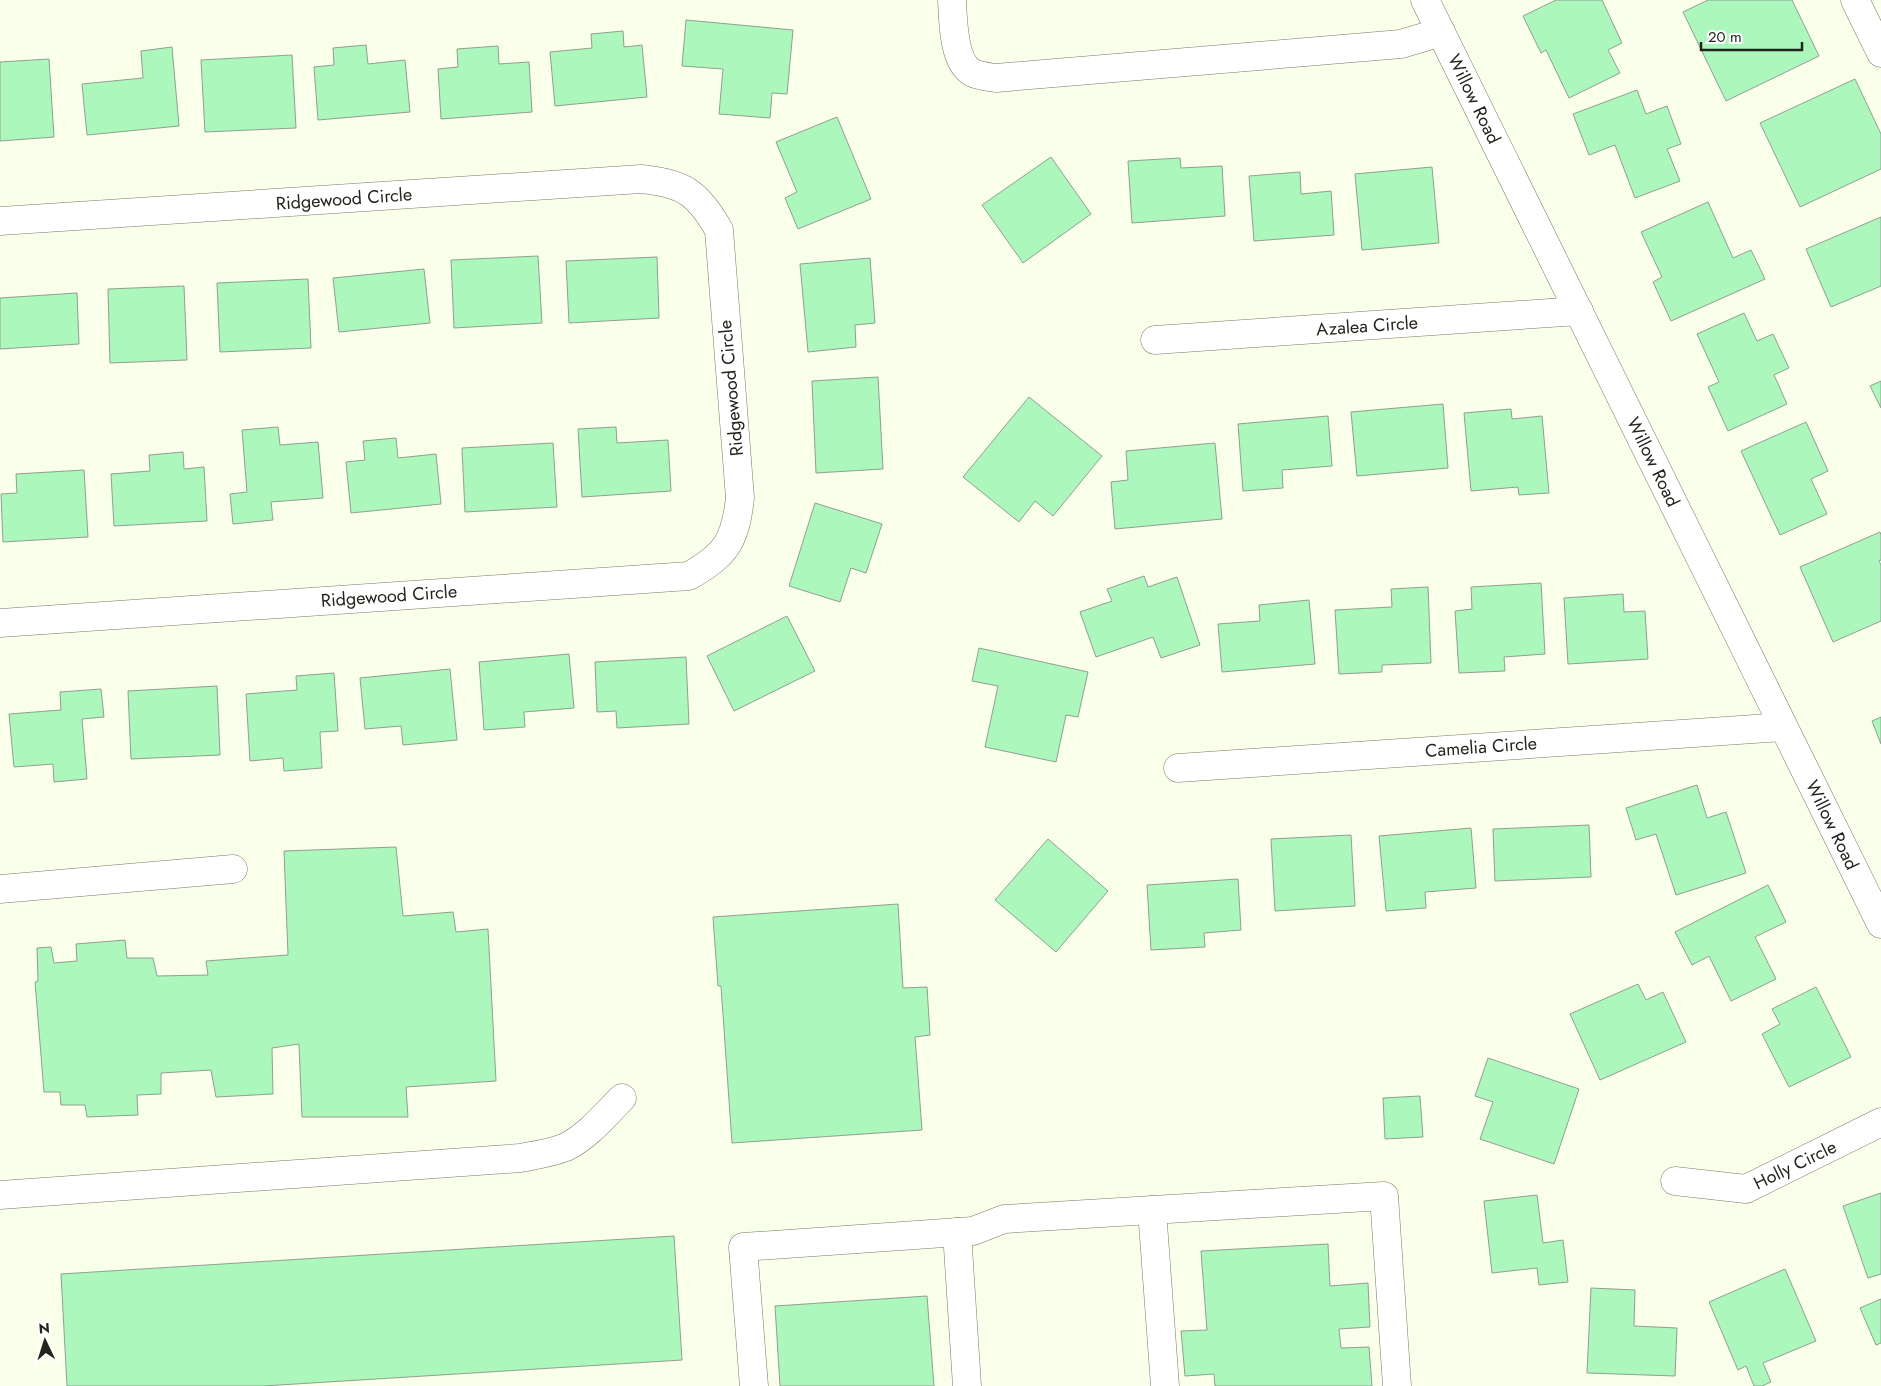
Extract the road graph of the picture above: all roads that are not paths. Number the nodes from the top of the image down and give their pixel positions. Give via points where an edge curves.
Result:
1 (952, 0) edge
2 (1425, 0) edge
3 (1855, 0) edge
4 (1441, 32) junction
5 (1881, 53) edge
6 (0, 221) edge
7 (1579, 311) junction
8 (1155, 340) dead end
9 (0, 623) edge
10 (1783, 727) junction
11 (1178, 768) dead end
12 (233, 869) dead end
13 (0, 889) edge
14 (1881, 924) edge
15 (622, 1098) dead end
16 (1881, 1122) edge
17 (1675, 1181) dead end
18 (0, 1195) edge
19 (1152, 1210) junction
20 (957, 1232) junction
21 (754, 1386) edge
22 (967, 1386) edge
23 (1165, 1386) edge
24 (1396, 1386) edge

1 - 4 street via 960,60 972,73 996,78 1401,44
2 - 4 street, Willow Road
3 - 5 street
4 - 7 street, Willow Road
6 - 9 street, Ridgewood Circle via 641,180 666,182 689,192 707,209 719,230 740,498 737,523 727,546 710,564 689,576
7 - 8 street, Azalea Circle
7 - 10 street, Willow Road
10 - 11 street, Camelia Circle
10 - 14 street, Willow Road
12 - 13 street
15 - 18 street via 583,1137 547,1153 520,1158
16 - 17 street, Holly Circle via 1746,1189
19 - 20 street via 1004,1220 973,1231
19 - 23 street
19 - 24 street via 1384,1196
20 - 21 street via 744,1247
20 - 22 street

